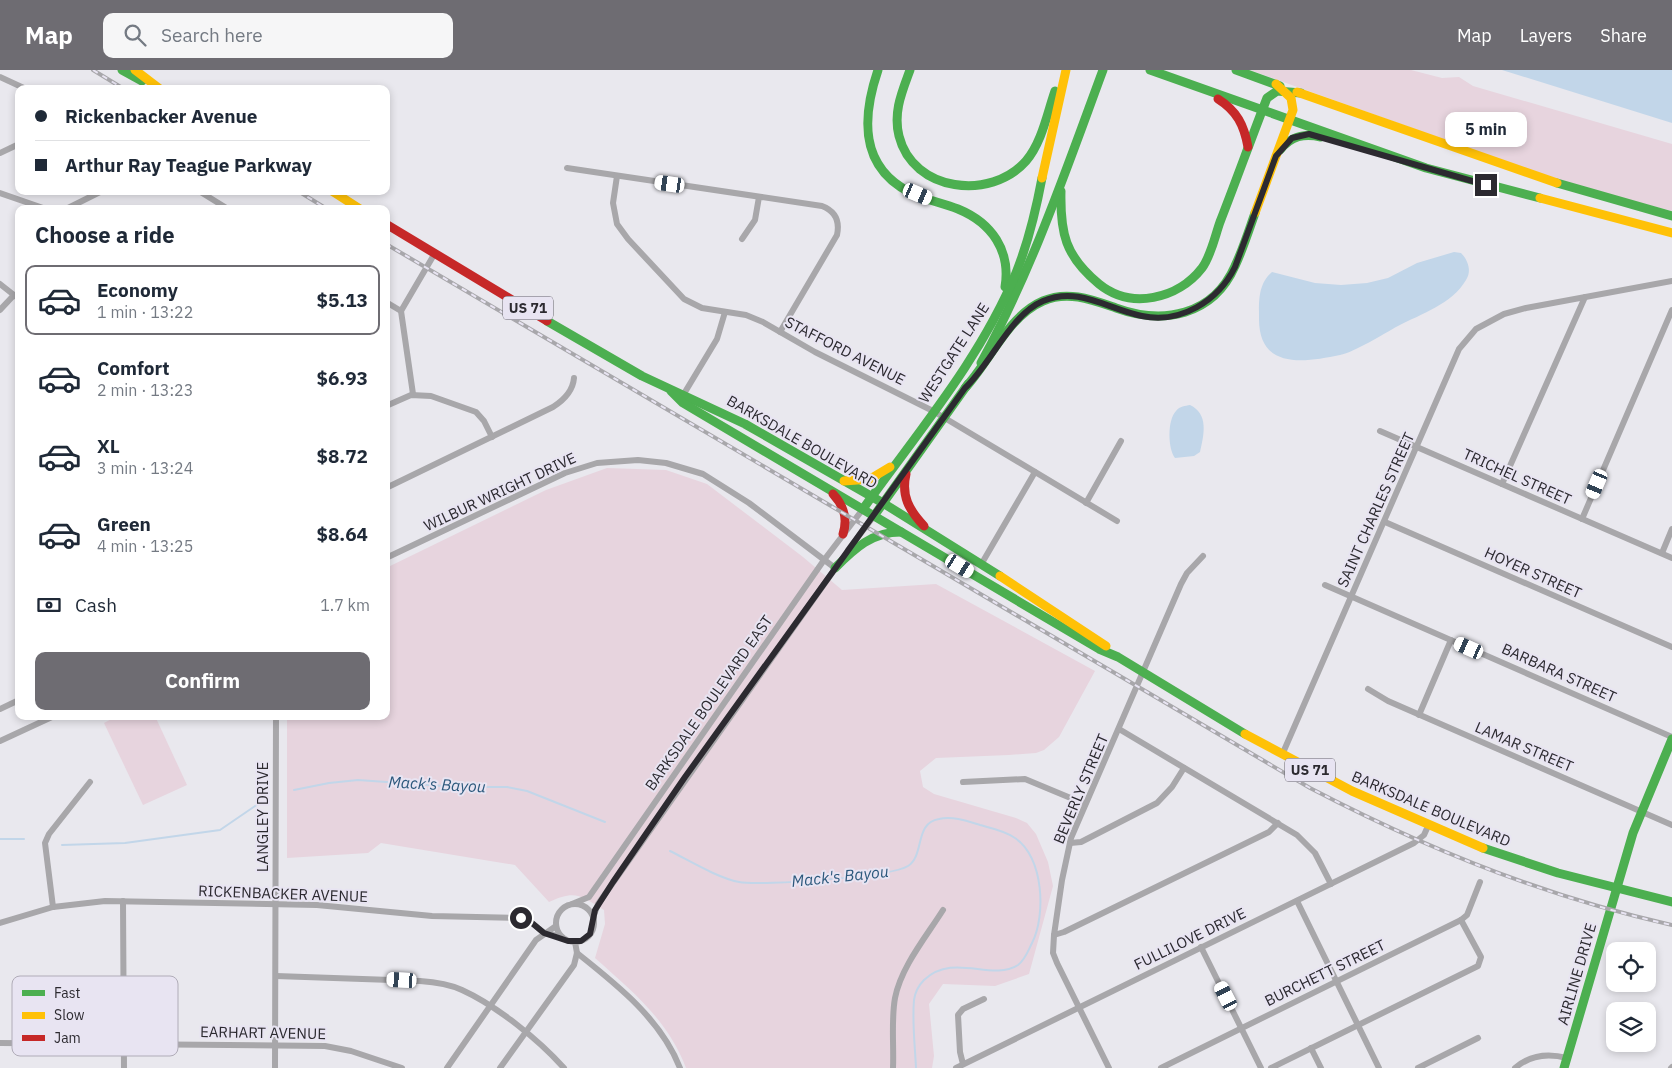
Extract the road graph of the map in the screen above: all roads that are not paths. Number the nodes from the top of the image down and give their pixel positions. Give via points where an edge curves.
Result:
1 (122, 70) edge
2 (135, 70) edge
3 (878, 70) edge
4 (910, 70) edge
5 (1065, 70) edge
6 (1103, 70) edge
7 (1150, 70) edge
8 (1236, 70) edge
9 (0, 77) edge
10 (150, 83) junction
11 (1276, 84) junction
12 (17, 85) edge
13 (153, 85) edge
14 (1194, 86) junction
15 (1287, 92) junction
16 (1301, 93) junction
17 (1262, 110) junction
18 (1290, 120) junction
19 (15, 146) edge
20 (1248, 148) junction
21 (1369, 149) junction
22 (0, 153) edge
23 (1276, 156) junction
24 (1069, 159) junction
25 (567, 168) dead end
26 (617, 176) junction
27 (0, 193) edge
28 (94, 195) edge
29 (205, 195) edge
30 (338, 195) edge
31 (759, 196) junction
32 (34, 205) edge
33 (74, 205) edge
34 (221, 205) edge
35 (354, 205) edge
36 (1672, 216) edge
37 (390, 226) edge
38 (1672, 233) edge
39 (742, 239) dead end
40 (435, 253) junction
41 (1672, 280) edge
42 (0, 284) edge
43 (15, 296) edge
44 (1585, 297) junction
45 (15, 298) edge
46 (390, 304) edge
47 (1001, 306) junction
48 (0, 310) edge
49 (1672, 310) edge
50 (401, 311) junction
51 (725, 312) junction
52 (780, 332) junction
53 (574, 378) dead end
54 (965, 388) junction
55 (413, 394) junction
56 (682, 397) junction
57 (390, 404) edge
58 (933, 411) junction
59 (944, 418) junction
60 (1380, 431) dead end
61 (492, 436) junction
62 (771, 438) junction
63 (1121, 441) dead end
64 (1418, 447) junction
65 (764, 450) junction
66 (894, 464) junction
67 (909, 468) junction
68 (1035, 472) junction
69 (844, 482) junction
70 (1502, 484) junction
71 (390, 486) edge
72 (829, 489) junction
73 (871, 498) junction
74 (1086, 503) junction
75 (883, 504) junction
76 (863, 509) junction
77 (874, 516) junction
78 (1582, 519) junction
79 (1117, 521) dead end
80 (1385, 522) junction
81 (1672, 529) edge
82 (904, 532) junction
83 (930, 532) junction
84 (843, 534) junction
85 (1662, 553) junction
86 (390, 556) edge
87 (1203, 556) dead end
88 (1672, 558) edge
89 (824, 560) junction
90 (982, 563) junction
91 (835, 568) junction
92 (974, 575) junction
93 (1325, 585) dead end
94 (1352, 597) junction
95 (1451, 640) junction
96 (1672, 648) edge
97 (1118, 657) junction
98 (1144, 673) junction
99 (1368, 690) dead end
100 (15, 702) edge
101 (0, 709) edge
102 (1419, 715) junction
103 (45, 720) edge
104 (276, 720) edge
105 (1119, 729) junction
106 (1672, 738) edge
107 (0, 741) edge
108 (1282, 755) junction
109 (1184, 768) junction
110 (90, 782) dead end
111 (963, 782) dead end
112 (1085, 804) junction
113 (1640, 811) junction
114 (1278, 823) junction
115 (1672, 825) edge
116 (1428, 826) junction
117 (1070, 843) junction
118 (1480, 882) dead end
119 (1331, 884) junction
120 (1617, 889) junction
121 (123, 901) junction
122 (1296, 901) junction
123 (1672, 902) edge
124 (276, 904) junction
125 (572, 904) junction
126 (53, 907) junction
127 (943, 910) dead end
128 (1461, 920) junction
129 (594, 923) junction
130 (0, 924) edge
131 (556, 926) junction
132 (544, 933) junction
133 (1054, 935) junction
134 (562, 937) junction
135 (575, 942) junction
136 (1201, 947) junction
137 (576, 952) junction
138 (124, 976) edge
139 (276, 976) junction
140 (1337, 982) junction
141 (984, 998) dead end
142 (490, 1006) junction
143 (1079, 1008) junction
144 (1358, 1025) junction
145 (1242, 1028) junction
146 (525, 1033) junction
147 (1478, 1038) dead end
148 (178, 1044) edge
149 (275, 1044) junction
150 (1311, 1048) junction
151 (1567, 1058) junction
152 (963, 1064) junction
153 (276, 1068) edge
154 (402, 1068) edge
155 (447, 1068) edge
156 (500, 1068) edge
157 (564, 1068) edge
158 (680, 1068) edge
159 (893, 1068) edge
160 (956, 1068) edge
161 (1109, 1068) edge
162 (1161, 1068) edge
163 (1262, 1068) edge
164 (1271, 1068) edge
165 (1321, 1068) edge
166 (1379, 1068) edge
167 (1418, 1068) edge
168 (1515, 1068) edge
169 (1564, 1068) edge

1 - 10 main road
2 - 10 main road
3 - 47 main road via 868,96 865,116 870,148 888,175 906,190 959,209 983,222 991,231 1005,253 1008,267
4 - 5 main road via 898,101 898,127 907,152 915,164 934,178 967,187 998,181 1021,166 1039,137
5 - 47 main road, WESTGATE LANE via 1025,246
6 - 24 main road
7 - 14 main road
8 - 11 main road
9 - 12 street
10 - 13 main road
11 - 15 main road
11 - 16 main road
14 - 17 main road
14 - 20 main road via 1235,111 1244,126
15 - 16 main road
15 - 17 main road via 1270,94
15 - 18 main road via 1294,105
16 - 36 main road via 1553,182
17 - 18 main road
17 - 20 main road
18 - 21 main road
18 - 23 main road
19 - 22 street
20 - 24 main road via 1203,267 1178,290 1166,296 1140,300 1097,285 1079,267 1067,248 1059,211
21 - 23 main road via 1306,134 1289,140
21 - 38 main road via 1442,173
23 - 54 main road via 1235,267 1227,282 1203,304 1178,315 1153,318 1086,297 1057,296 1037,304 1023,316
24 - 54 main road, WESTGATE LANE via 1019,290
25 - 26 street
26 - 31 street
26 - 51 street, STAFFORD AVENUE via 613,210 625,235 684,299 702,308
27 - 32 street
28 - 33 street
29 - 34 street
30 - 35 main road
31 - 39 street via 755,220
31 - 52 street via 822,206 830,210 838,226 837,235
37 - 40 main road, BARKSDALE BOULEVARD / US 71
40 - 50 street
40 - 56 main road, BARKSDALE BOULEVARD / US 71
41 - 44 street, SAINT CHARLES STREET
42 - 43 street
44 - 64 street, SAINT CHARLES STREET via 1526,308 1476,329 1459,349
44 - 70 street
45 - 48 street
46 - 50 street
47 - 58 main road, WESTGATE LANE via 981,342
49 - 78 street
50 - 55 street
51 - 52 street, STAFFORD AVENUE via 752,317
51 - 56 street via 718,339
52 - 58 street, STAFFORD AVENUE
53 - 61 street via 572,387 557,404
54 - 59 main road, WESTGATE LANE
55 - 57 street
55 - 61 street via 431,396 472,410 484,421
56 - 62 main road, BARKSDALE BOULEVARD / US 71
56 - 65 main road, BARKSDALE BOULEVARD / US 71
58 - 59 street, STAFFORD AVENUE
58 - 66 main road, WESTGATE LANE
59 - 67 main road, WESTGATE LANE
59 - 68 street, STAFFORD AVENUE
60 - 64 street, TRICHEL STREET
61 - 71 street
62 - 65 main road
62 - 69 main road, BARKSDALE BOULEVARD / US 71
63 - 74 street
64 - 70 street, TRICHEL STREET
64 - 80 street, SAINT CHARLES STREET
65 - 72 main road, BARKSDALE BOULEVARD / US 71
66 - 69 main road via 870,480
66 - 73 main road, WESTGATE LANE
67 - 75 main road, WESTGATE LANE
67 - 83 main road via 904,483 906,502
68 - 74 street, STAFFORD AVENUE
68 - 90 street
69 - 73 main road, BARKSDALE BOULEVARD / US 71
70 - 78 street, TRICHEL STREET
72 - 76 main road, BARKSDALE BOULEVARD / US 71
72 - 84 main road via 845,513
73 - 75 main road, BARKSDALE BOULEVARD / US 71
73 - 76 main road, WESTGATE LANE
74 - 79 street, STAFFORD AVENUE
75 - 77 main road, WESTGATE LANE
75 - 83 main road, BARKSDALE BOULEVARD / US 71
76 - 77 main road, BARKSDALE BOULEVARD / US 71
76 - 84 street, BARKSDALE BOULEVARD EAST
77 - 82 main road, BARKSDALE BOULEVARD / US 71
77 - 91 street
78 - 85 street, TRICHEL STREET
80 - 94 street, SAINT CHARLES STREET
80 - 96 street, HOYER STREET
81 - 85 street
82 - 91 main road via 886,532 867,538
82 - 92 main road, BARKSDALE BOULEVARD / US 71
83 - 90 main road, BARKSDALE BOULEVARD / US 71
84 - 89 street, BARKSDALE BOULEVARD EAST
85 - 88 street, TRICHEL STREET
86 - 89 street, WILBUR WRIGHT DRIVE via 565,473 625,459 666,463 704,474 749,503
87 - 98 street, BEVERLY STREET via 1181,584
89 - 91 street, WILBUR WRIGHT DRIVE
89 - 125 street, BARKSDALE BOULEVARD EAST via 589,897
90 - 92 main road
90 - 97 main road, BARKSDALE BOULEVARD / US 71
91 - 129 street via 603,896 595,910
92 - 97 main road, BARKSDALE BOULEVARD / US 71
93 - 94 street, BARBARA STREET
94 - 95 street, BARBARA STREET
94 - 108 street, SAINT CHARLES STREET
95 - 102 street
95 - 106 street, BARBARA STREET
97 - 98 main road, BARKSDALE BOULEVARD / US 71
98 - 105 street, BEVERLY STREET
98 - 108 main road, BARKSDALE BOULEVARD / US 71
99 - 102 street, LAMAR STREET
100 - 101 street
102 - 113 street, LAMAR STREET
103 - 107 street
104 - 124 street, LANGLEY DRIVE
105 - 109 street
105 - 112 street, BEVERLY STREET
106 - 113 main road, AIRLINE DRIVE
108 - 116 main road, BARKSDALE BOULEVARD / US 71
109 - 114 street
109 - 117 street via 1169,791 1152,806 1081,842
110 - 126 street via 46,843
111 - 112 street via 1025,778
112 - 117 street, BEVERLY STREET
113 - 115 street, LAMAR STREET
113 - 120 main road, AIRLINE DRIVE
114 - 119 street via 1308,844
114 - 133 street via 1269,832
116 - 119 street, FULLILOVE DRIVE via 1417,841
116 - 120 main road, BARKSDALE BOULEVARD / US 71 via 1526,862
117 - 133 street, BEVERLY STREET
118 - 128 street via 1467,915
119 - 122 street, FULLILOVE DRIVE
120 - 123 main road, BARKSDALE BOULEVARD / US 71
120 - 151 main road, AIRLINE DRIVE
121 - 124 street, RICKENBACKER AVENUE
121 - 126 street, RICKENBACKER AVENUE
121 - 138 street
122 - 136 street, FULLILOVE DRIVE
122 - 140 street
124 - 132 street, RICKENBACKER AVENUE via 454,917 521,918
124 - 139 street, LANGLEY DRIVE
125 - 129 street via 587,908
125 - 131 street via 561,910
126 - 130 street, RICKENBACKER AVENUE
127 - 159 street via 899,986 895,999
128 - 140 street, BURCHETT STREET
128 - 144 street via 1481,962
129 - 135 street via 587,938
131 - 132 street
131 - 134 street
132 - 134 street, RICKENBACKER AVENUE
132 - 142 street
133 - 143 street, BEVERLY STREET via 1055,958
134 - 135 street
135 - 137 street
136 - 143 street, FULLILOVE DRIVE
136 - 145 street
137 - 146 street via 574,965
137 - 158 street via 620,988 652,1021 675,1054
139 - 142 street via 437,982 461,989
139 - 149 street, LANGLEY DRIVE
140 - 144 street
140 - 145 street, BURCHETT STREET
141 - 152 street via 958,1015
142 - 146 street
142 - 155 street
143 - 152 street, FULLILOVE DRIVE
143 - 161 street, BEVERLY STREET
144 - 150 street
144 - 166 street
145 - 162 street, BURCHETT STREET
145 - 163 street
146 - 156 street
146 - 157 street
147 - 167 street
148 - 149 street, EARHART AVENUE
149 - 153 street, LANGLEY DRIVE
149 - 154 street, EARHART AVENUE via 325,1046
150 - 164 street
150 - 165 street
151 - 168 street via 1538,1056
151 - 169 main road, AIRLINE DRIVE
152 - 160 street, FULLILOVE DRIVE

